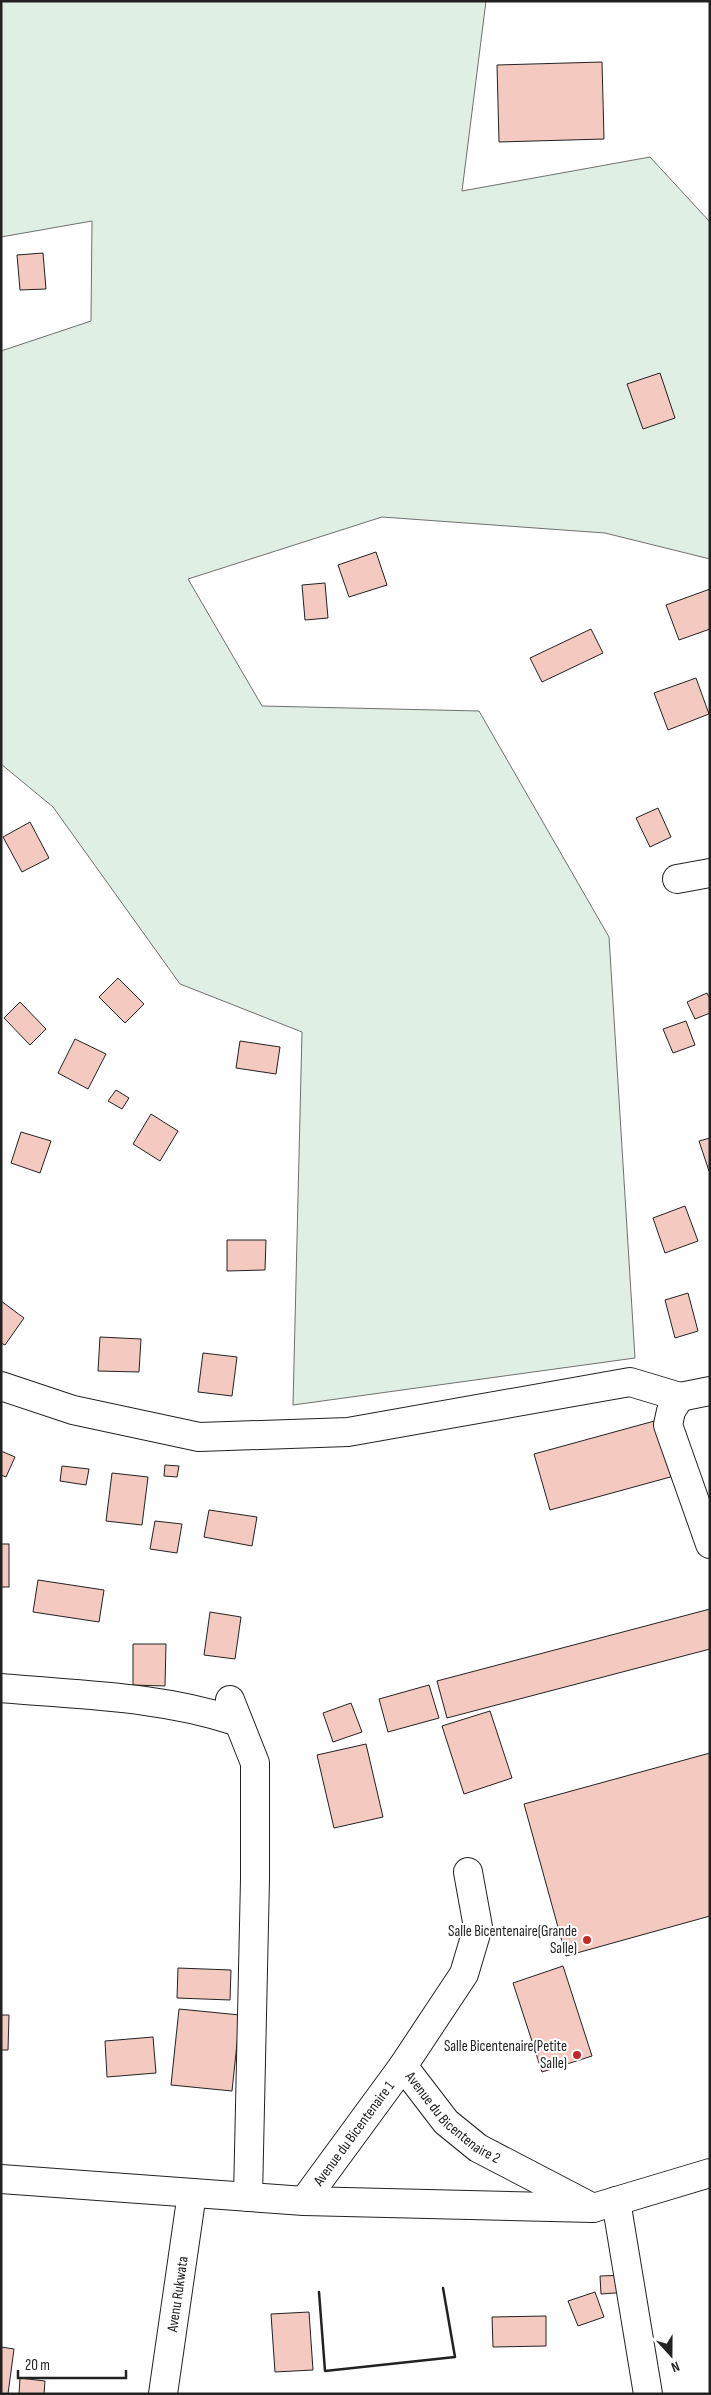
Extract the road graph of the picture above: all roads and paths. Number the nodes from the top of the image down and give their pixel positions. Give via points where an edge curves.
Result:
1 (710, 873) edge
2 (676, 879) dead end
3 (1, 1386) edge
4 (710, 1391) edge
5 (680, 1397) junction
6 (710, 1544) edge
7 (1, 1688) edge
8 (468, 1872) dead end
9 (402, 2066) junction
10 (710, 2173) edge
11 (1, 2180) edge
12 (192, 2193) junction
13 (248, 2197) junction
14 (304, 2200) junction
15 (605, 2205) junction
16 (163, 2394) edge
17 (648, 2394) edge

1 - 2 main road
3 - 5 main road via 73,1410 199,1437 348,1432 630,1382
4 - 5 main road
5 - 6 main road via 671,1411 668,1425
7 - 13 main road via 158,1703 232,1720 230,1700 255,1763
8 - 9 main road, Avenue du Bicentenaire 2 via 478,1927 464,1974
9 - 14 main road, Avenue du Bicentenaire 1
9 - 15 main road, Avenue du Bicentenaire 2 via 446,2122 478,2148
10 - 15 main road
11 - 12 main road
12 - 13 main road
12 - 16 main road, Avenu Rukwata
13 - 14 main road
14 - 15 main road
15 - 17 main road

